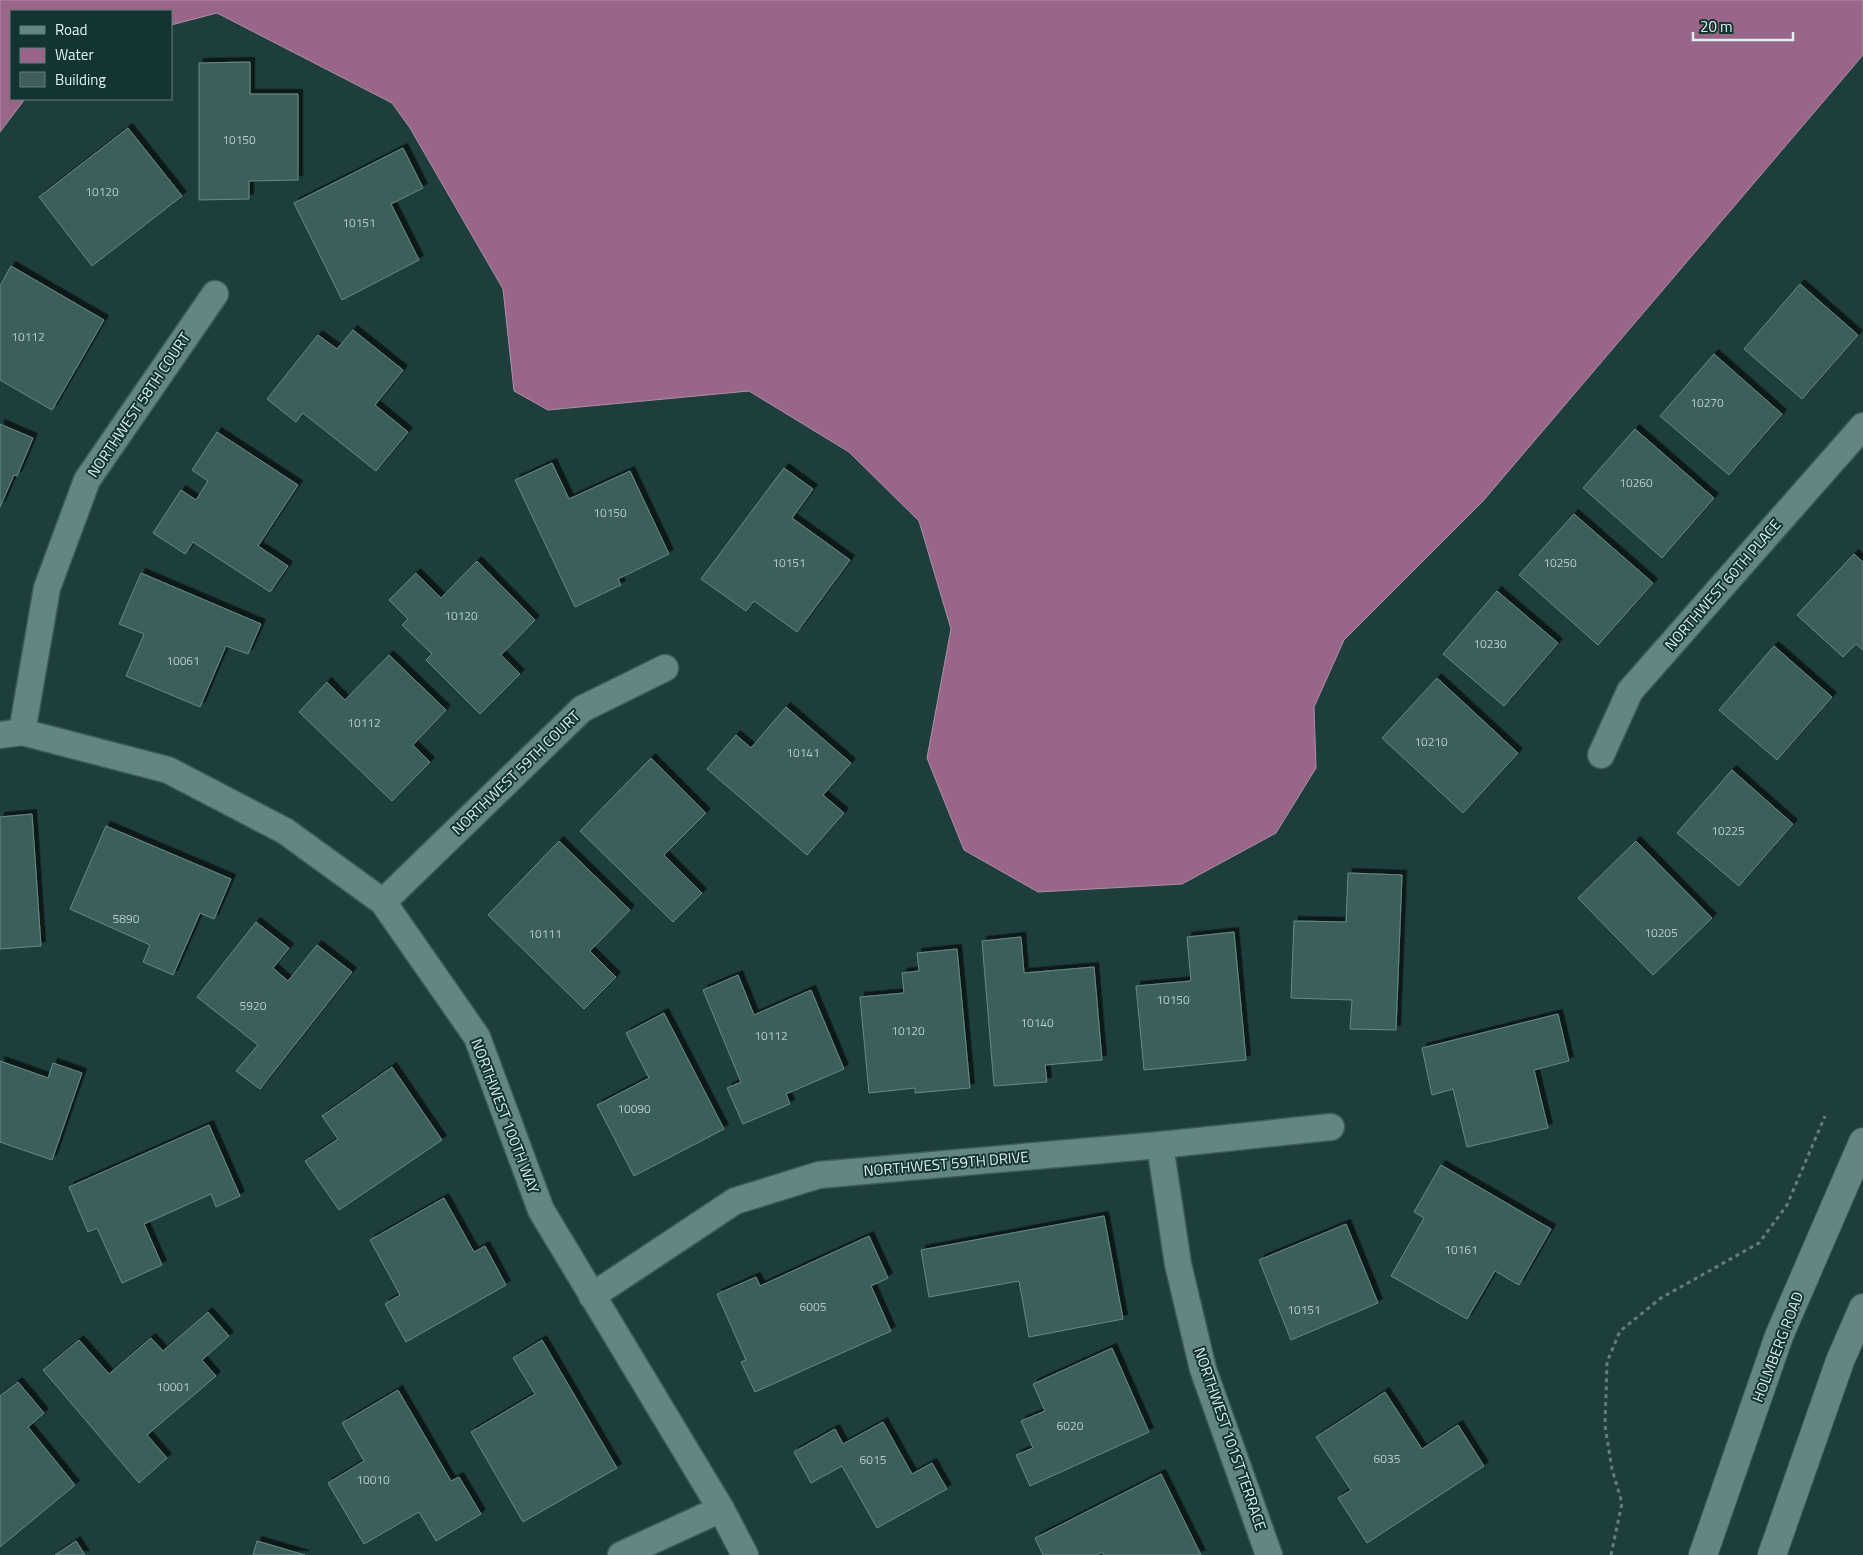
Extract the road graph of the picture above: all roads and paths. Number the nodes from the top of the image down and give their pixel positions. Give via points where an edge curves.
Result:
1 (215, 294) dead end
2 (1863, 426) edge
3 (665, 668) dead end
4 (11, 734) edge
5 (1601, 755) dead end
6 (383, 902) junction
7 (1825, 1116) dead end
8 (1331, 1126) dead end
9 (1863, 1142) edge
10 (1160, 1145) junction
11 (592, 1296) junction
12 (1863, 1308) edge
13 (720, 1509) junction
14 (621, 1555) edge
15 (745, 1555) edge
16 (1269, 1555) edge
17 (1611, 1555) edge
18 (1703, 1555) edge
19 (1772, 1555) edge

1 - 4 street, NORTHWEST 58TH COURT via 87,480 47,588
2 - 5 street, NORTHWEST 60TH PLACE via 1630,691
3 - 6 street, NORTHWEST 59TH COURT via 582,708
4 - 6 street, NORTHWEST 100TH WAY via 168,770 285,831
6 - 11 street, NORTHWEST 100TH WAY via 477,1037 541,1210
7 - 17 path via 1787,1205 1759,1243 1661,1298 1620,1331 1607,1362 1606,1426 1612,1469 1622,1503
8 - 10 street, NORTHWEST 59TH DRIVE
9 - 18 street, HOLMBERG ROAD via 1779,1336
10 - 11 street, NORTHWEST 59TH DRIVE via 819,1175 735,1201
10 - 16 street, NORTHWEST 101ST TERRACE via 1178,1264 1203,1369
11 - 13 street, NORTHWEST 100TH WAY
12 - 19 street via 1840,1361
13 - 14 street
13 - 15 street, NORTHWEST 100TH WAY

